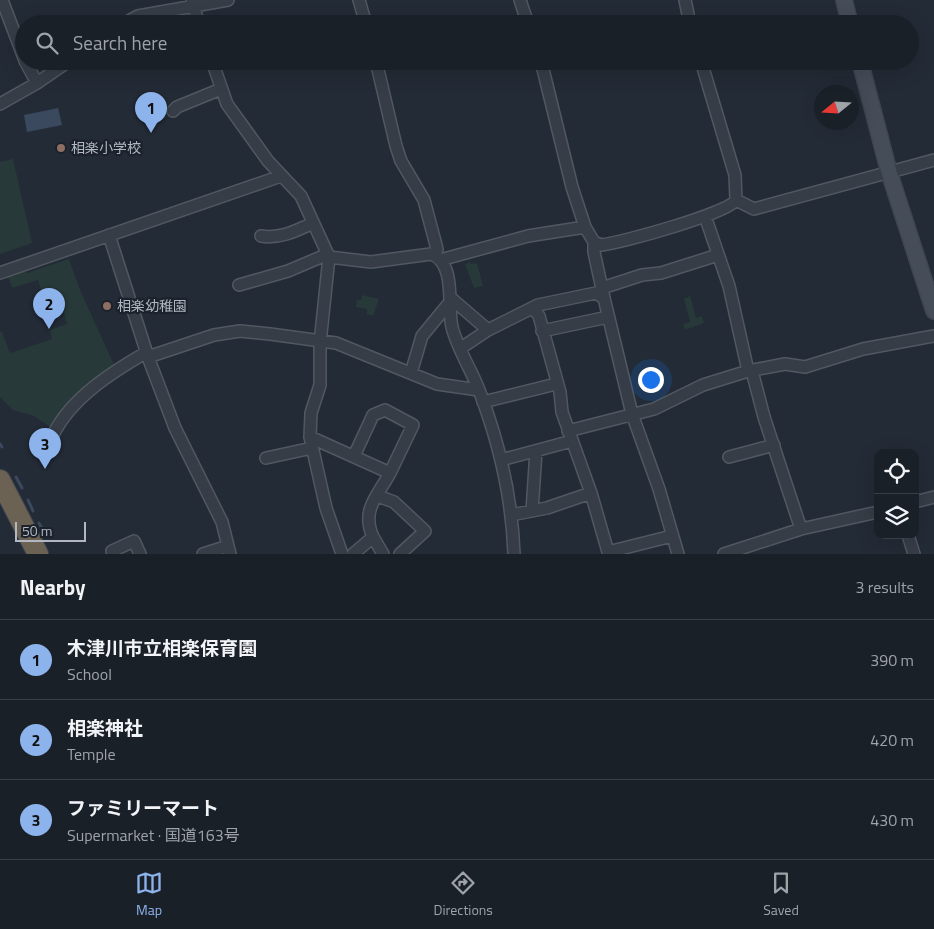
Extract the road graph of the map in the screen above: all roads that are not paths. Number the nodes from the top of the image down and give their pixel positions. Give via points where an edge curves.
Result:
1 (2, 0) edge
2 (228, 0) edge
3 (359, 0) edge
4 (520, 0) edge
5 (684, 0) edge
6 (844, 0) edge
7 (193, 4) edge
8 (143, 15) edge
9 (363, 15) edge
10 (525, 15) edge
11 (688, 15) edge
12 (848, 15) edge
13 (15, 39) edge
14 (31, 70) edge
15 (56, 70) edge
16 (215, 70) edge
17 (378, 70) edge
18 (543, 70) edge
19 (704, 70) edge
20 (862, 70) edge
21 (38, 83) junction
22 (221, 89) junction
23 (0, 104) edge
24 (173, 111) dead end
25 (934, 160) edge
26 (889, 172) junction
27 (281, 176) junction
28 (736, 200) junction
29 (705, 216) junction
30 (314, 223) junction
31 (585, 227) junction
32 (109, 235) junction
33 (261, 236) dead end
34 (594, 242) junction
35 (328, 255) junction
36 (718, 255) junction
37 (438, 258) junction
38 (0, 273) edge
39 (239, 285) dead end
40 (603, 293) junction
41 (451, 301) junction
42 (534, 309) junction
43 (934, 311) edge
44 (608, 317) junction
45 (488, 330) junction
46 (542, 331) junction
47 (934, 336) edge
48 (322, 340) junction
49 (461, 348) junction
50 (148, 355) junction
51 (750, 371) junction
52 (411, 373) junction
53 (556, 384) junction
54 (479, 390) junction
55 (483, 402) junction
56 (632, 414) junction
57 (53, 435) dead end
58 (570, 436) junction
59 (311, 442) junction
60 (774, 445) junction
61 (536, 451) junction
62 (354, 456) junction
63 (729, 457) dead end
64 (266, 458) dead end
65 (501, 460) junction
66 (390, 473) junction
67 (0, 480) edge
68 (591, 493) junction
69 (378, 496) junction
70 (934, 496) edge
71 (919, 501) edge
72 (532, 511) junction
73 (874, 513) edge
74 (511, 515) junction
75 (801, 529) junction
76 (672, 536) junction
77 (373, 537) junction
78 (909, 539) edge
79 (229, 550) edge
80 (112, 551) dead end
81 (512, 551) edge
82 (38, 554) edge
83 (140, 554) edge
84 (203, 554) edge
85 (342, 554) edge
86 (353, 554) edge
87 (383, 554) edge
88 (400, 554) edge
89 (678, 554) edge
90 (724, 554) edge
91 (914, 554) edge

1 - 13 street
2 - 7 street
3 - 9 street
4 - 10 street
5 - 11 street
6 - 12 street
7 - 8 street
14 - 21 street
15 - 21 street
16 - 22 street
17 - 37 street via 396,146 424,200
18 - 31 street
19 - 28 street via 735,175
20 - 26 street
21 - 23 street
22 - 24 street
22 - 27 street via 227,104
25 - 26 street
26 - 28 street via 754,209
26 - 43 street
27 - 30 street via 301,196
27 - 32 street
28 - 29 street via 730,207
29 - 34 street via 609,244
29 - 36 street
30 - 33 street via 272,238
30 - 35 street
31 - 34 street
31 - 37 street via 528,236
32 - 38 street
32 - 50 street
34 - 40 street
35 - 37 street via 371,262 426,254
35 - 39 street
35 - 48 street
36 - 40 street via 661,274 642,275
36 - 51 street
37 - 41 street via 448,277
40 - 42 street via 554,300
40 - 44 street
41 - 45 street
41 - 49 street via 451,324
41 - 52 street via 422,336
42 - 45 street
42 - 46 street
44 - 46 street
44 - 56 street
45 - 49 street
46 - 53 street
47 - 51 street via 863,348 805,367 786,364
48 - 50 street via 240,331 214,334
48 - 52 street
48 - 59 street via 320,385 311,413
49 - 54 street
50 - 57 street via 115,370 64,418
50 - 79 street via 175,428 222,522
51 - 56 street via 703,385 654,409
51 - 60 street
52 - 54 street via 446,386
53 - 55 street
53 - 58 street
54 - 55 street
55 - 65 street
56 - 58 street
56 - 76 street
58 - 61 street
58 - 68 street
59 - 62 street
59 - 64 street
59 - 85 street via 326,508
60 - 63 street
60 - 75 street
61 - 65 street
61 - 72 street
62 - 66 street
62 - 66 street via 373,415 385,410 413,425
65 - 74 street
66 - 69 street
67 - 82 highway
68 - 72 street
68 - 76 street via 608,552
69 - 77 street via 367,512 367,524
69 - 88 street via 394,502 426,531
70 - 71 street
72 - 74 street
73 - 75 street
74 - 81 street
75 - 90 street
76 - 89 street
77 - 86 street
77 - 87 street
78 - 91 street
79 - 84 street
80 - 83 street via 134,541

